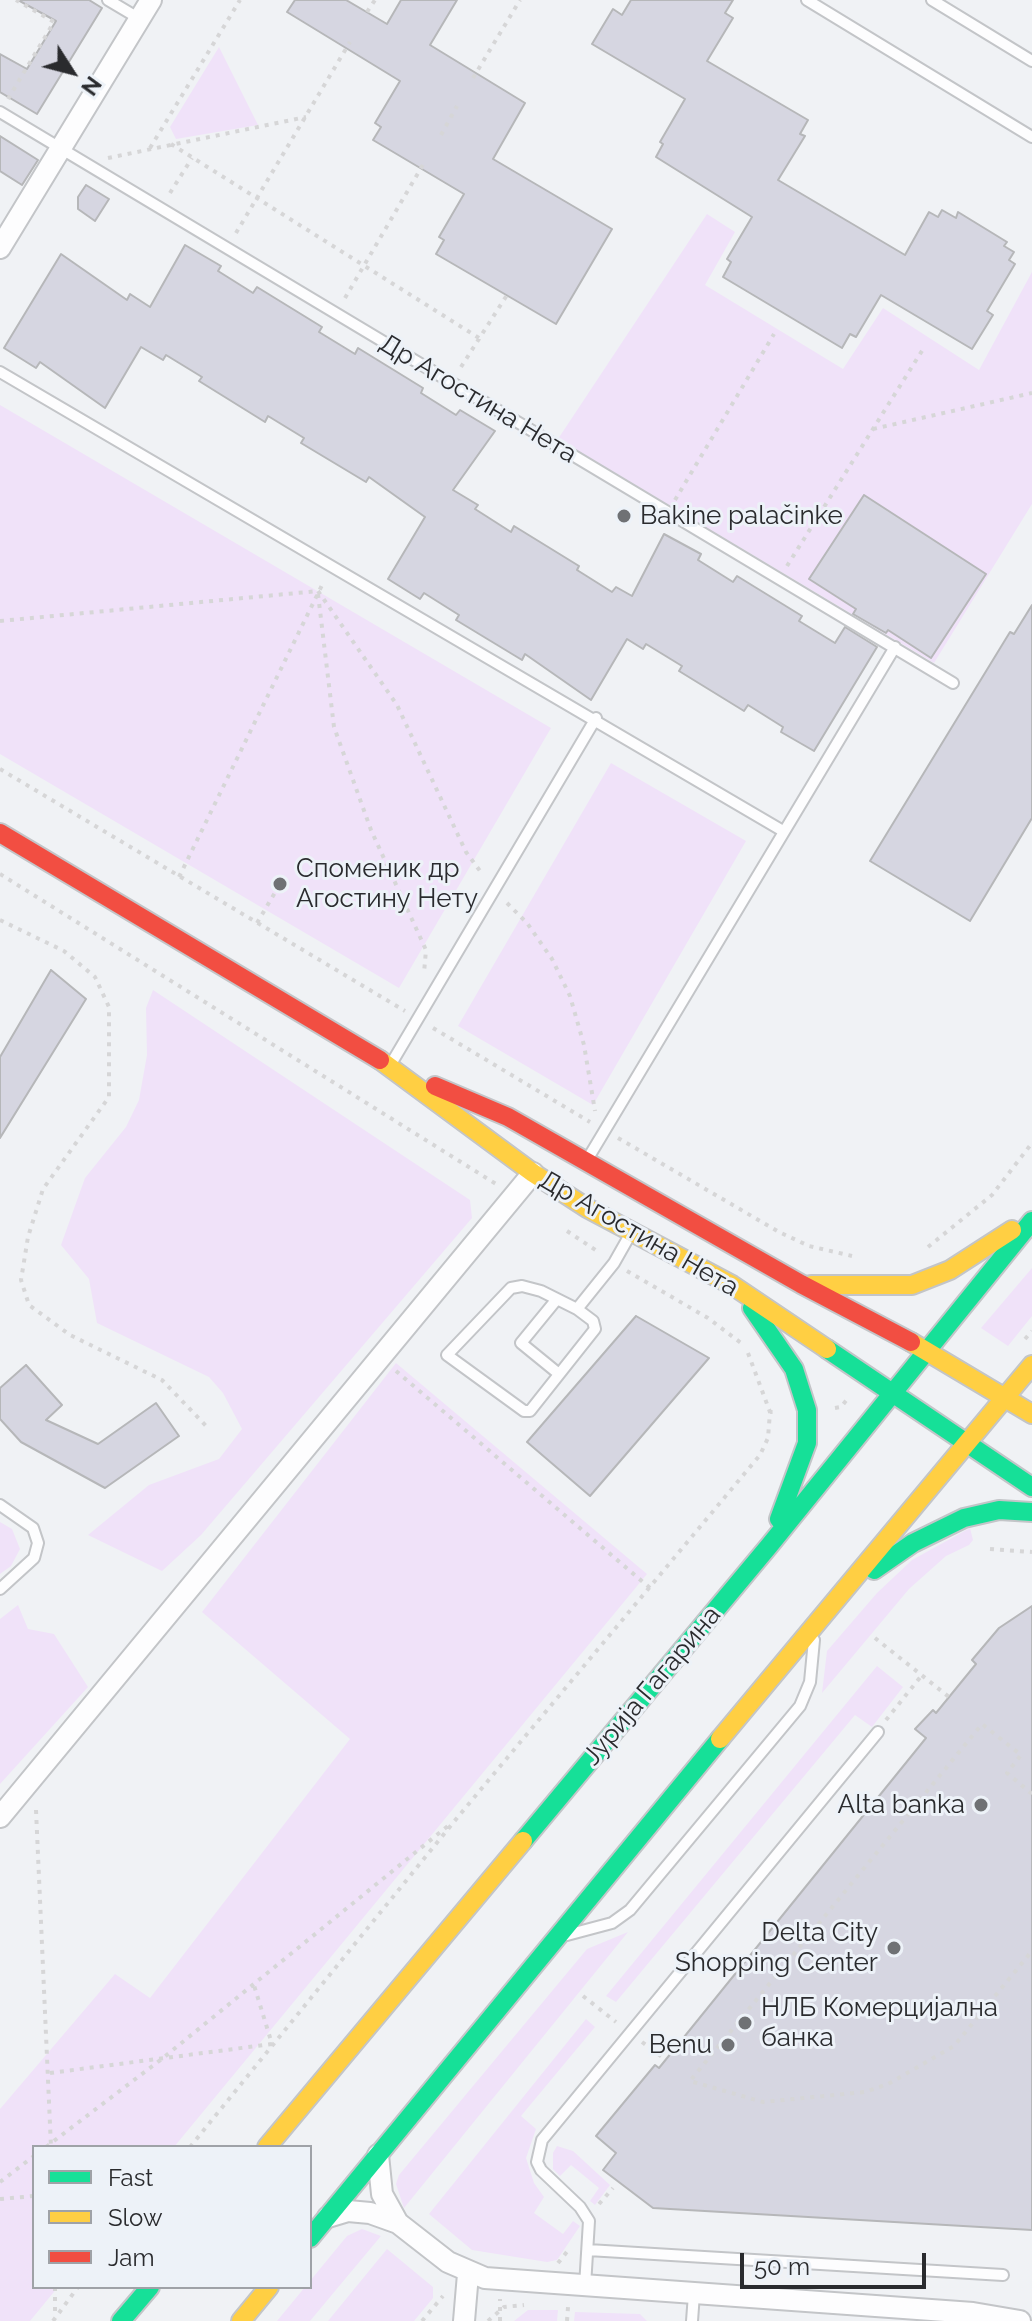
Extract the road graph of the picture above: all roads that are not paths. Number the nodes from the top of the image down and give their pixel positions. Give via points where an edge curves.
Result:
1 (108, 0) edge
2 (151, 0) edge
3 (807, 0) edge
4 (932, 0) edge
5 (140, 19) junction
6 (1032, 61) edge
7 (0, 112) edge
8 (1032, 137) edge
9 (61, 149) junction
10 (0, 248) edge
11 (0, 372) edge
12 (895, 647) junction
13 (953, 683) dead end
14 (596, 718) junction
15 (783, 831) junction
16 (0, 833) edge
17 (390, 1066) junction
18 (586, 1162) junction
19 (533, 1173) junction
20 (1032, 1214) edge
21 (1032, 1221) edge
22 (632, 1232) junction
23 (801, 1284) junction
24 (732, 1285) junction
25 (557, 1299) junction
26 (577, 1309) junction
27 (929, 1351) junction
28 (1032, 1365) edge
29 (559, 1374) junction
30 (894, 1393) junction
31 (1005, 1398) junction
32 (1032, 1414) edge
33 (964, 1444) junction
34 (1032, 1487) edge
35 (0, 1505) edge
36 (1032, 1512) edge
37 (769, 1546) junction
38 (0, 1589) edge
39 (837, 1597) junction
40 (816, 1624) junction
41 (878, 1732) road end
42 (0, 1817) edge
43 (553, 1939) junction
44 (269, 2145) edge
45 (378, 2155) junction
46 (328, 2217) junction
47 (398, 2223) junction
48 (312, 2236) edge
49 (588, 2250) junction
50 (468, 2274) junction
51 (1003, 2275) dead end
52 (585, 2286) junction
53 (148, 2289) edge
54 (267, 2289) edge
55 (694, 2294) junction
56 (874, 2314) edge
57 (121, 2321) edge
58 (241, 2321) edge
59 (464, 2321) edge
60 (692, 2321) edge
61 (1020, 2321) edge

1 - 5 lane
2 - 5 street
3 - 8 lane
4 - 6 lane
5 - 9 street
7 - 9 lane, Др Агостина Нета
9 - 10 street
9 - 12 lane, Др Агостина Нета
11 - 14 lane
12 - 13 lane, Др Агостина Нета
12 - 15 lane, Др Агостина Нета
14 - 15 lane
14 - 17 lane
15 - 18 lane, Др Агостина Нета
16 - 17 main road, Др Агостина Нета
17 - 18 main road, Др Агостина Нета via 508,1117
17 - 19 main road, Др Агостина Нета
18 - 23 main road, Др Агостина Нета
19 - 22 main road, Др Агостина Нета
19 - 42 street
20 - 23 main road via 973,1257 912,1285
21 - 27 main road, Јурија Гагарина
22 - 24 main road, Др Агостина Нета
22 - 26 lane
23 - 27 main road, Др Агостина Нета
24 - 30 main road, Др Агостина Нета
24 - 37 main road via 783,1351 802,1385 807,1410 801,1465
25 - 26 lane
25 - 29 lane via 521,1343
25 - 29 lane via 522,1286 511,1288 447,1355 524,1411 530,1411
26 - 29 lane via 595,1329
27 - 30 main road, Јурија Гагарина
27 - 31 main road, Др Агостина Нета
28 - 31 main road
30 - 33 main road, Др Агостина Нета
30 - 37 main road, Јурија Гагарина
31 - 32 main road, Др Агостина Нета
31 - 33 main road
33 - 34 main road, Др Агостина Нета
33 - 39 main road
35 - 38 lane via 33,1528 38,1543 34,1558
36 - 39 main road via 982,1513 944,1525
37 - 44 main road, Јурија Гагарина
39 - 40 main road
40 - 43 main road
40 - 43 lane via 810,1682 800,1706 630,1910 612,1923
41 - 49 lane via 542,2140 537,2162 547,2179 587,2215
43 - 45 main road
45 - 46 main road
45 - 47 street via 382,2194
46 - 47 street via 359,2212
46 - 48 main road
47 - 50 street
49 - 51 lane
49 - 52 lane
50 - 52 street
50 - 59 street
52 - 55 street
53 - 57 main road
54 - 58 main road
55 - 56 street
55 - 60 lane
56 - 61 street via 973,2313

